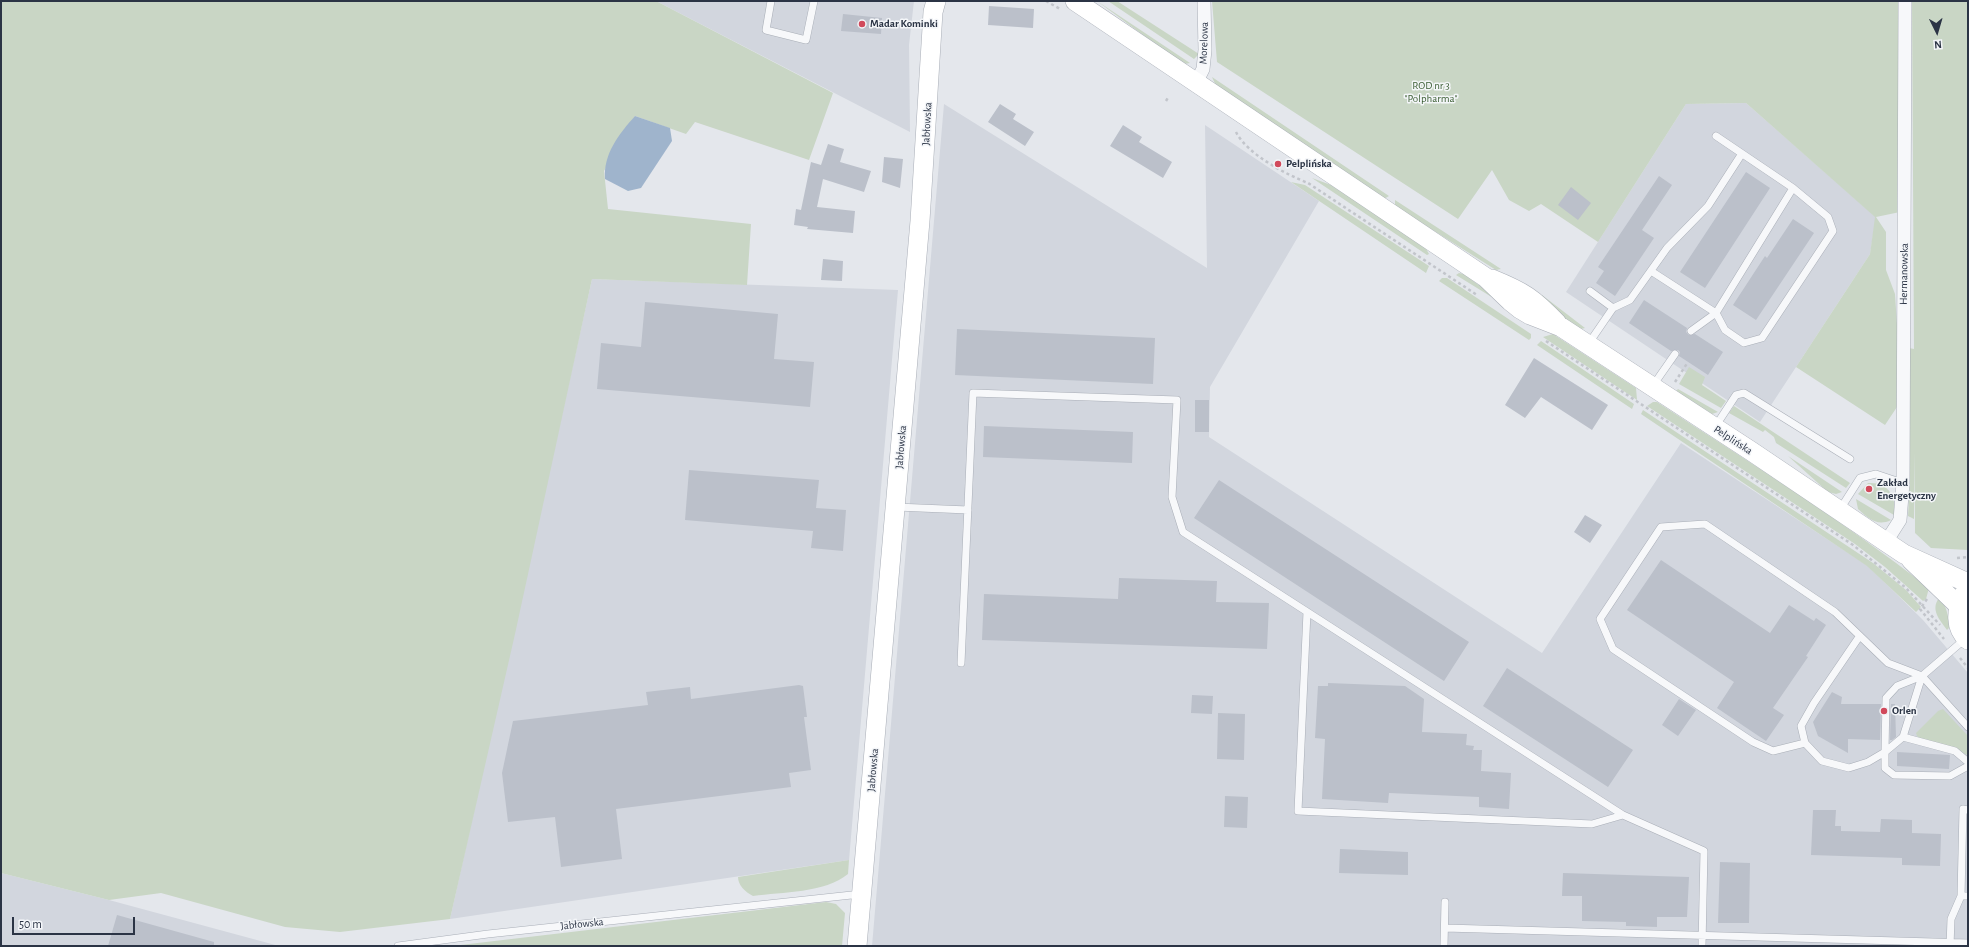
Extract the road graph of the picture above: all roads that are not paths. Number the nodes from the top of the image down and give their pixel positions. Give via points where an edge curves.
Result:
1 (771, 1) edge
2 (814, 1) edge
3 (936, 1) edge
4 (1075, 1) edge
5 (1204, 1) edge
6 (1905, 1) edge
7 (1196, 83) junction
8 (1716, 136) dead end
9 (1741, 155) junction
10 (1793, 188) junction
11 (1650, 271) junction
12 (1590, 292) dead end
13 (1613, 308) junction
14 (1716, 313) junction
15 (1691, 331) dead end
16 (1587, 345) junction
17 (1675, 354) dead end
18 (1652, 387) junction
19 (1715, 428) junction
20 (1850, 459) dead end
21 (1904, 483) junction
22 (896, 507) junction
23 (968, 510) junction
24 (1839, 511) junction
25 (1886, 542) junction
26 (1904, 554) junction
27 (1968, 583) edge
28 (1963, 597) edge
29 (1306, 612) junction
30 (1859, 637) junction
31 (1964, 641) edge
32 (961, 663) dead end
33 (1922, 676) junction
34 (1968, 727) edge
35 (1903, 737) junction
36 (1805, 743) junction
37 (1885, 752) junction
38 (1968, 762) edge
39 (1968, 766) edge
40 (1968, 810) edge
41 (1623, 815) junction
42 (862, 893) junction
43 (1964, 896) edge
44 (1445, 902) dead end
45 (1444, 928) junction
46 (1702, 936) junction
47 (1968, 943) edge
48 (1950, 944) edge
49 (398, 946) edge
50 (857, 946) edge
51 (1444, 946) edge
52 (1702, 946) edge

1 - 2 lane via 766,30 806,40
3 - 22 main road, Jabłowska via 933,12 925,152
4 - 7 main road, Pelplińska
5 - 7 street, Morelowa via 1206,50 1203,69
6 - 21 street, Hermanowska
7 - 16 main road, Pelplińska via 1485,277 1528,296 1561,327
8 - 9 lane
9 - 10 lane
9 - 11 lane via 1708,206 1667,248
10 - 14 lane
10 - 14 lane via 1828,217 1833,231 1762,338 1744,342 1725,330
11 - 13 lane via 1630,300
11 - 14 lane
12 - 13 lane
13 - 16 lane
14 - 15 lane
16 - 18 main road, Pelplińska
17 - 18 lane
18 - 19 main road, Pelplińska
19 - 20 lane via 1736,395 1744,393
19 - 24 main road, Pelplińska
21 - 24 lane via 1876,474 1860,478
21 - 25 street, Hermanowska via 1900,520
22 - 23 lane
22 - 42 main road, Jabłowska
23 - 29 lane via 973,393 1177,400 1172,497 1183,532
23 - 32 lane
24 - 25 main road, Pelplińska
25 - 26 main road, Pelplińska
26 - 27 main road, Pelplińska
26 - 28 main road, Pelplińska via 1935,585
28 - 31 main road via 1958,622
29 - 41 lane
29 - 41 lane via 1298,811 1592,824
30 - 33 lane via 1888,663
30 - 36 lane via 1801,726
30 - 36 lane via 1835,612 1705,524 1660,527 1600,619 1613,649 1753,742 1773,751
31 - 33 lane
33 - 34 lane
33 - 35 lane
33 - 37 lane via 1897,686 1886,698
35 - 37 lane
35 - 38 lane via 1955,751
36 - 37 lane via 1822,761 1848,768 1868,762
37 - 39 lane via 1885,768 1894,775 1950,776
40 - 43 lane via 1963,810
41 - 46 lane via 1704,851
42 - 49 lane, Jabłowska
42 - 50 main road, Jabłowska
43 - 48 lane via 1951,919
44 - 45 lane
45 - 46 lane
45 - 51 lane
46 - 48 lane
46 - 52 lane
47 - 48 lane

